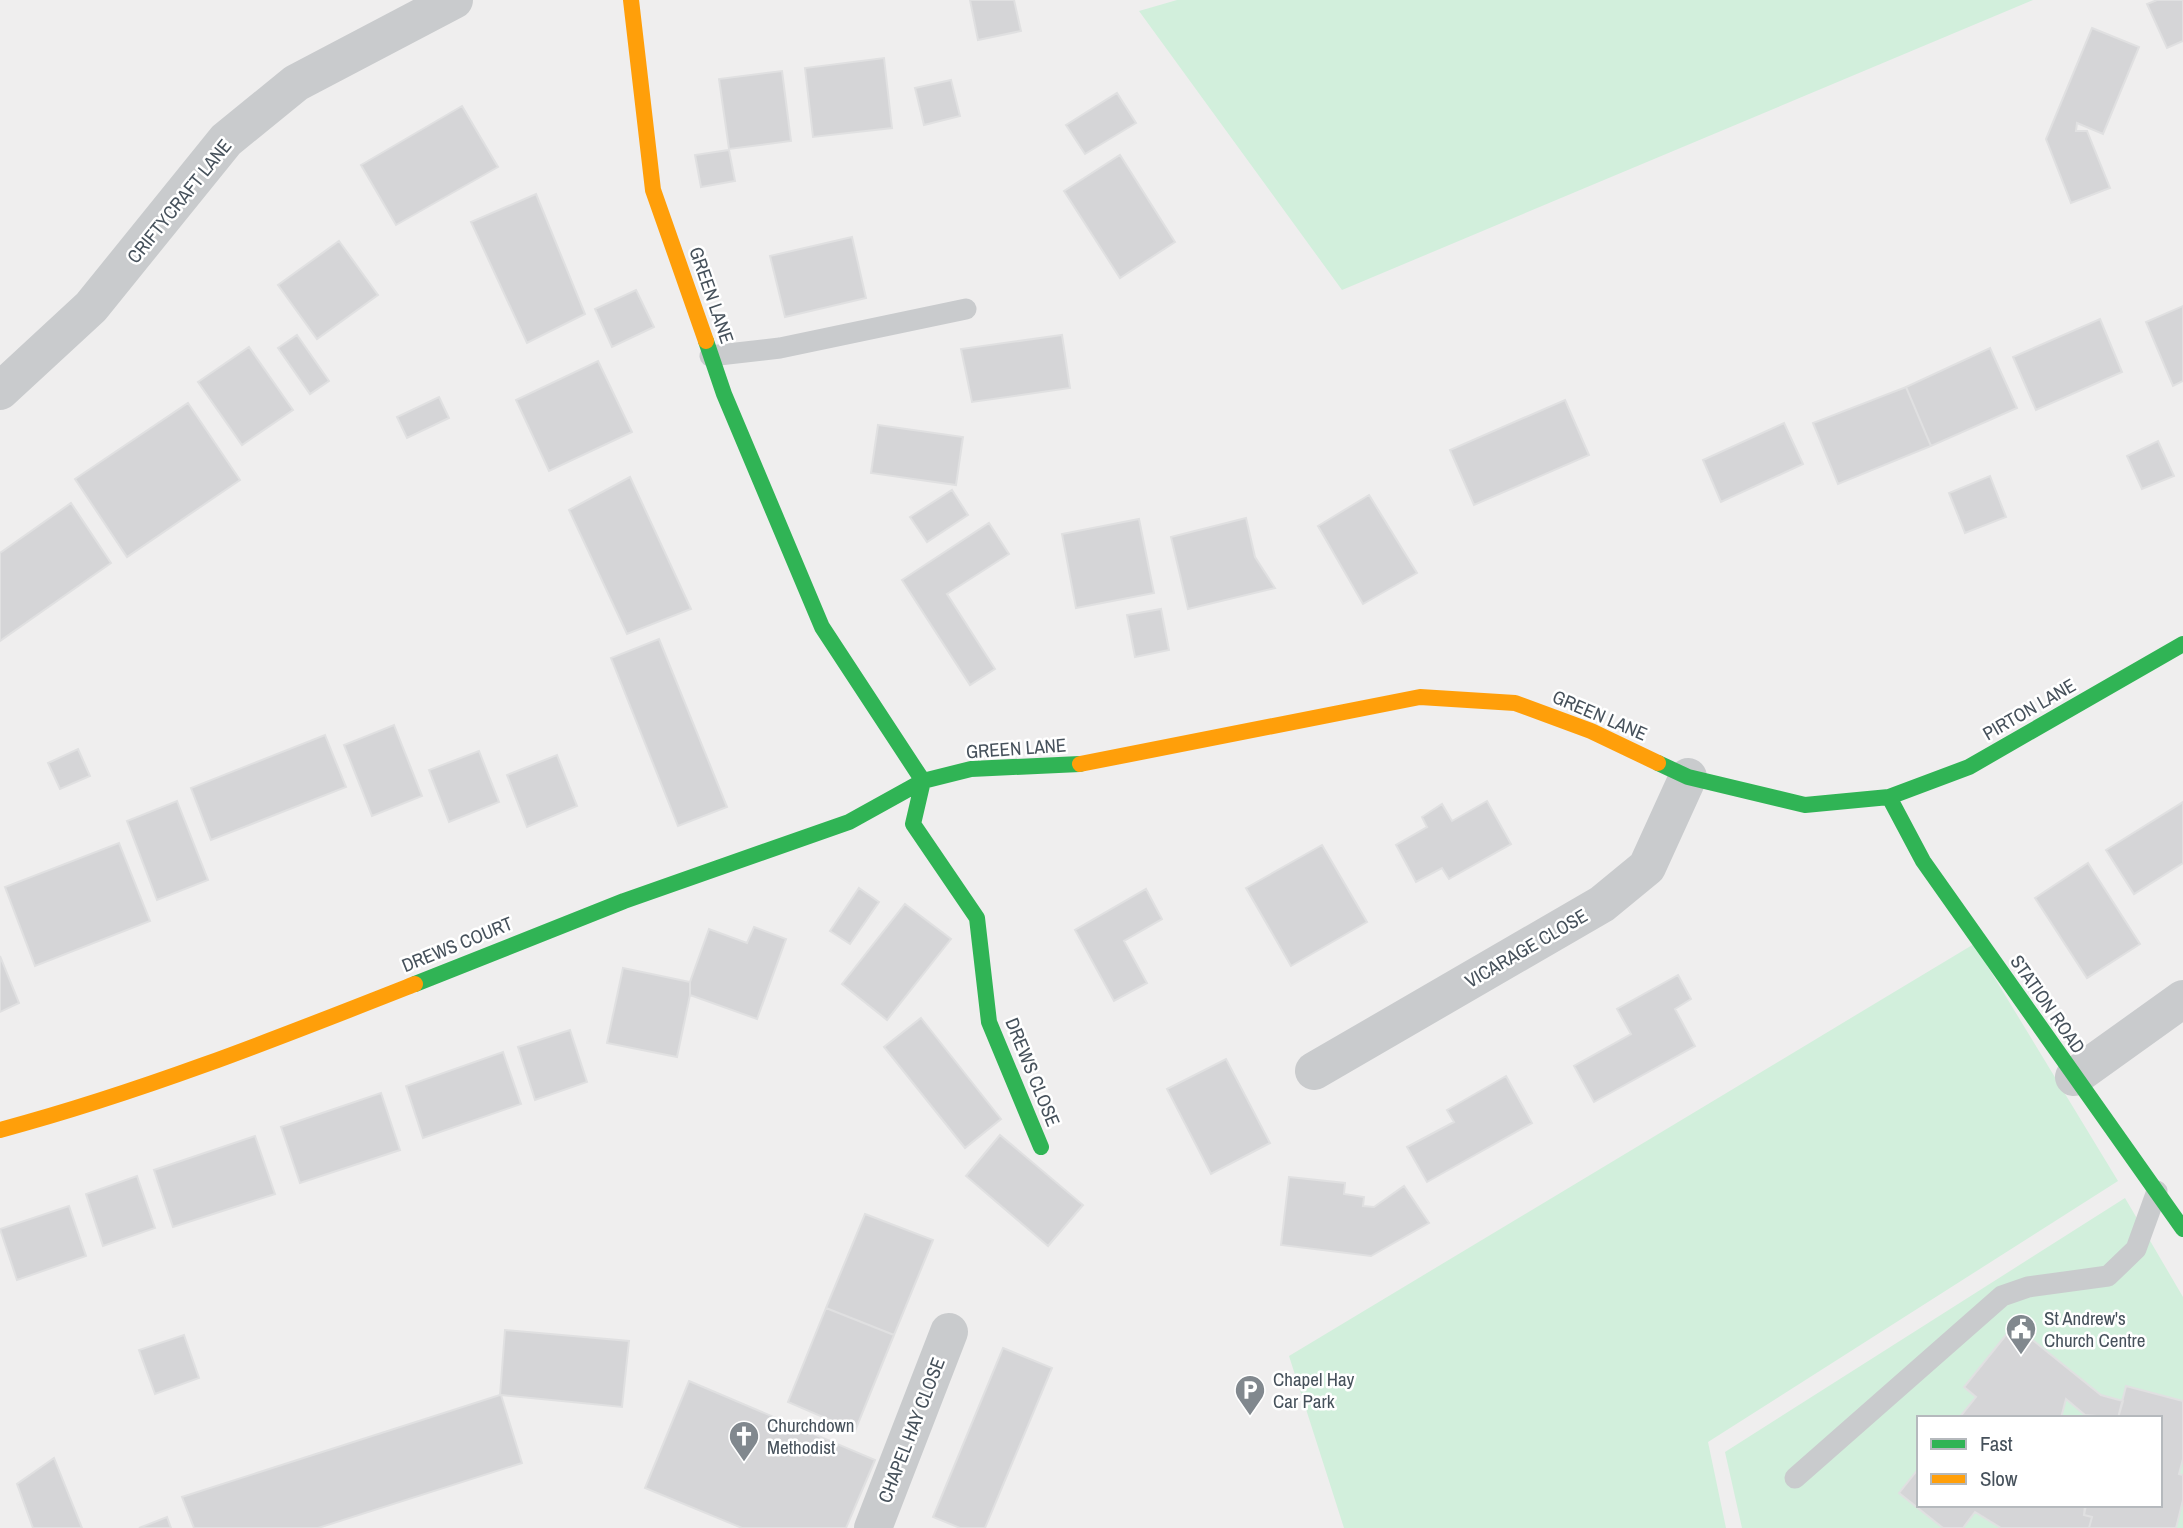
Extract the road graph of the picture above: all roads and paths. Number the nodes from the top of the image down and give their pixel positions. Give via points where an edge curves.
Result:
1 (454, 0) edge
2 (631, 0) edge
3 (966, 309) dead end
4 (710, 356) junction
5 (0, 391) edge
6 (2183, 644) edge
7 (1688, 776) junction
8 (923, 781) junction
9 (1889, 797) junction
10 (2183, 999) edge
11 (1314, 1071) dead end
12 (2074, 1077) junction
13 (0, 1130) edge
14 (1041, 1147) dead end
15 (2157, 1191) junction
16 (2183, 1229) edge
17 (949, 1332) dead end
18 (1795, 1478) dead end
19 (873, 1528) edge

1 - 5 street, CRIFTYCRAFT LANE via 296,83 226,140 92,307
2 - 4 street, GREEN LANE via 653,190
3 - 4 lane via 780,348
4 - 8 street, GREEN LANE via 822,627
6 - 9 street, PIRTON LANE via 1969,767
7 - 8 street, GREEN LANE via 1591,731 1515,703 1420,697 1091,764 971,769
7 - 9 street, GREEN LANE via 1805,805
7 - 11 street, VICARAGE CLOSE via 1647,867 1602,904
8 - 13 street, DREWS COURT via 849,822 624,901 234,1055 82,1108
8 - 14 street, DREWS CLOSE via 913,824 977,918 989,1022
9 - 12 street, STATION ROAD via 1923,861
10 - 12 street
12 - 15 street, STATION ROAD
15 - 16 street, STATION ROAD
15 - 18 lane via 2136,1249 2108,1276 2028,1287 2002,1296
17 - 19 street, CHAPEL HAY CLOSE

